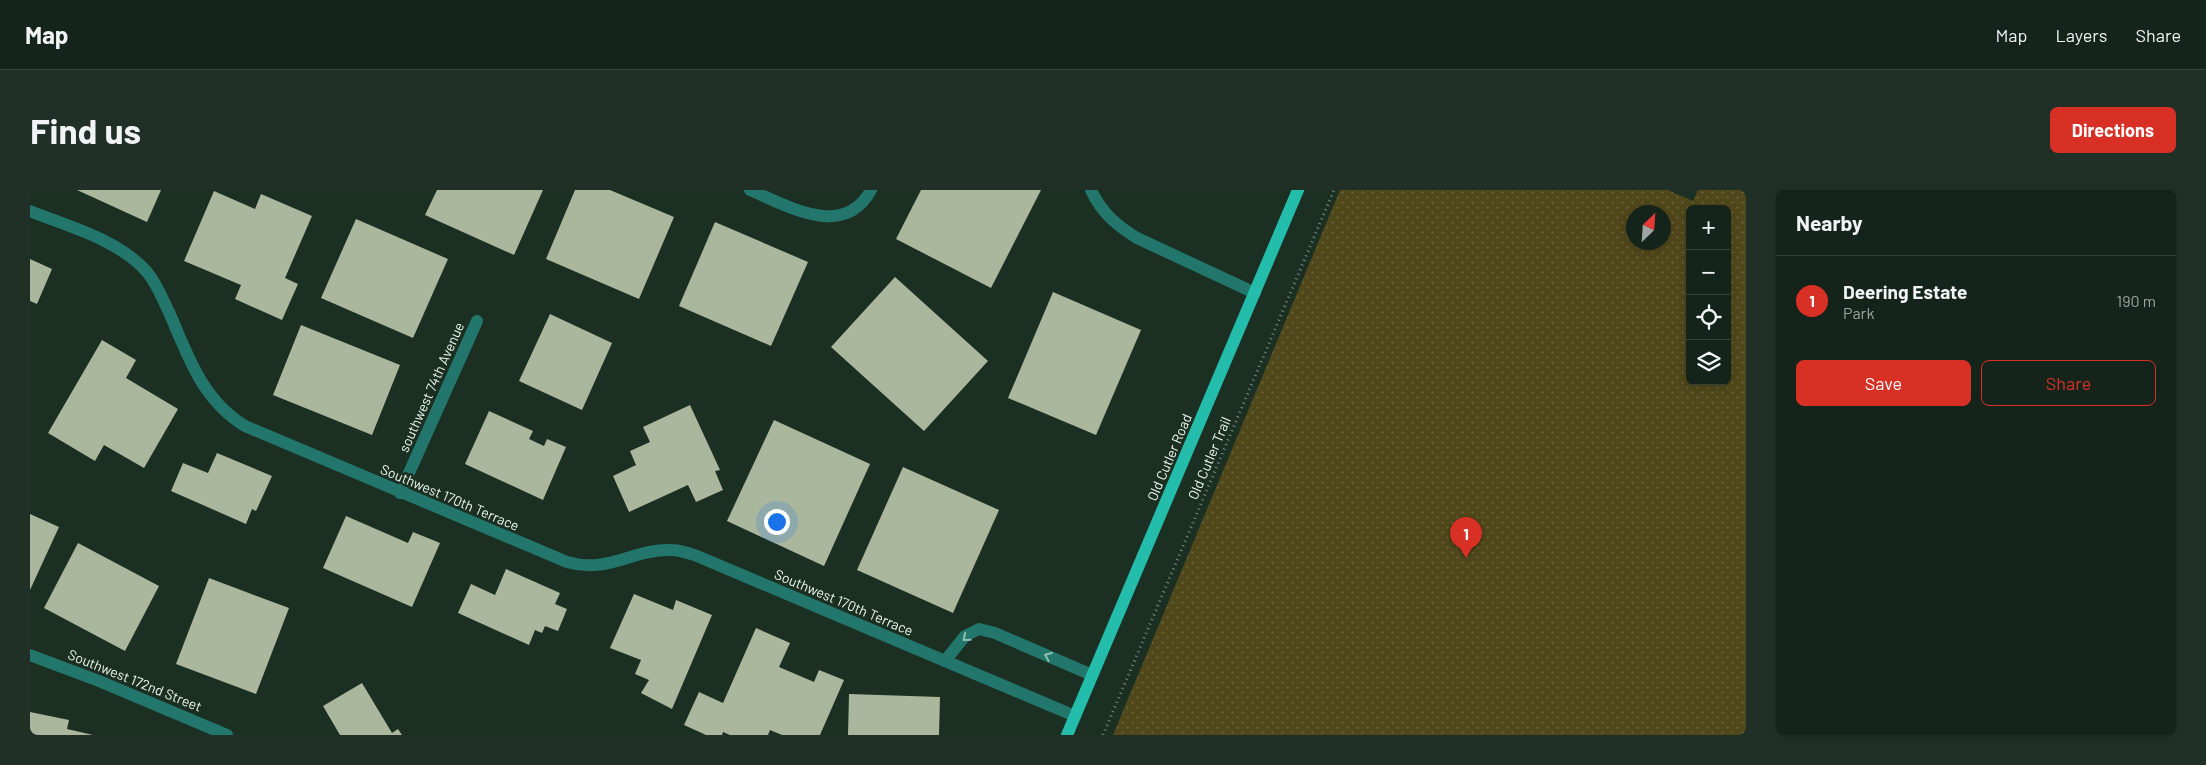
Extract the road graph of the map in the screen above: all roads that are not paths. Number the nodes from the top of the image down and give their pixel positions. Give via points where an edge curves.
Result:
1 (750, 190) edge
2 (871, 190) edge
3 (1091, 190) edge
4 (1298, 190) edge
5 (30, 211) edge
6 (1255, 293) junction
7 (477, 321) dead end
8 (400, 493) junction
9 (30, 655) edge
10 (945, 661) junction
11 (1092, 675) junction
12 (1075, 716) junction
13 (228, 735) edge
14 (1067, 735) edge

1 - 2 street via 809,214 839,216 861,205
3 - 6 street via 1101,209 1122,229
4 - 6 main road, Old Cutler Road
5 - 8 street, Southwest 170th Terrace via 121,250 146,272 157,286 198,376 210,396 231,418
6 - 11 main road, Old Cutler Road
7 - 8 street, southwest 74th Avenue
8 - 10 street, Southwest 170th Terrace via 584,567 659,551 682,551
9 - 13 street, Southwest 172nd Street via 99,680
11 -> 10 street via 979,629 965,636
10 - 12 street, Southwest 170th Terrace
11 - 12 main road, Old Cutler Road
12 - 14 main road, Old Cutler Road

